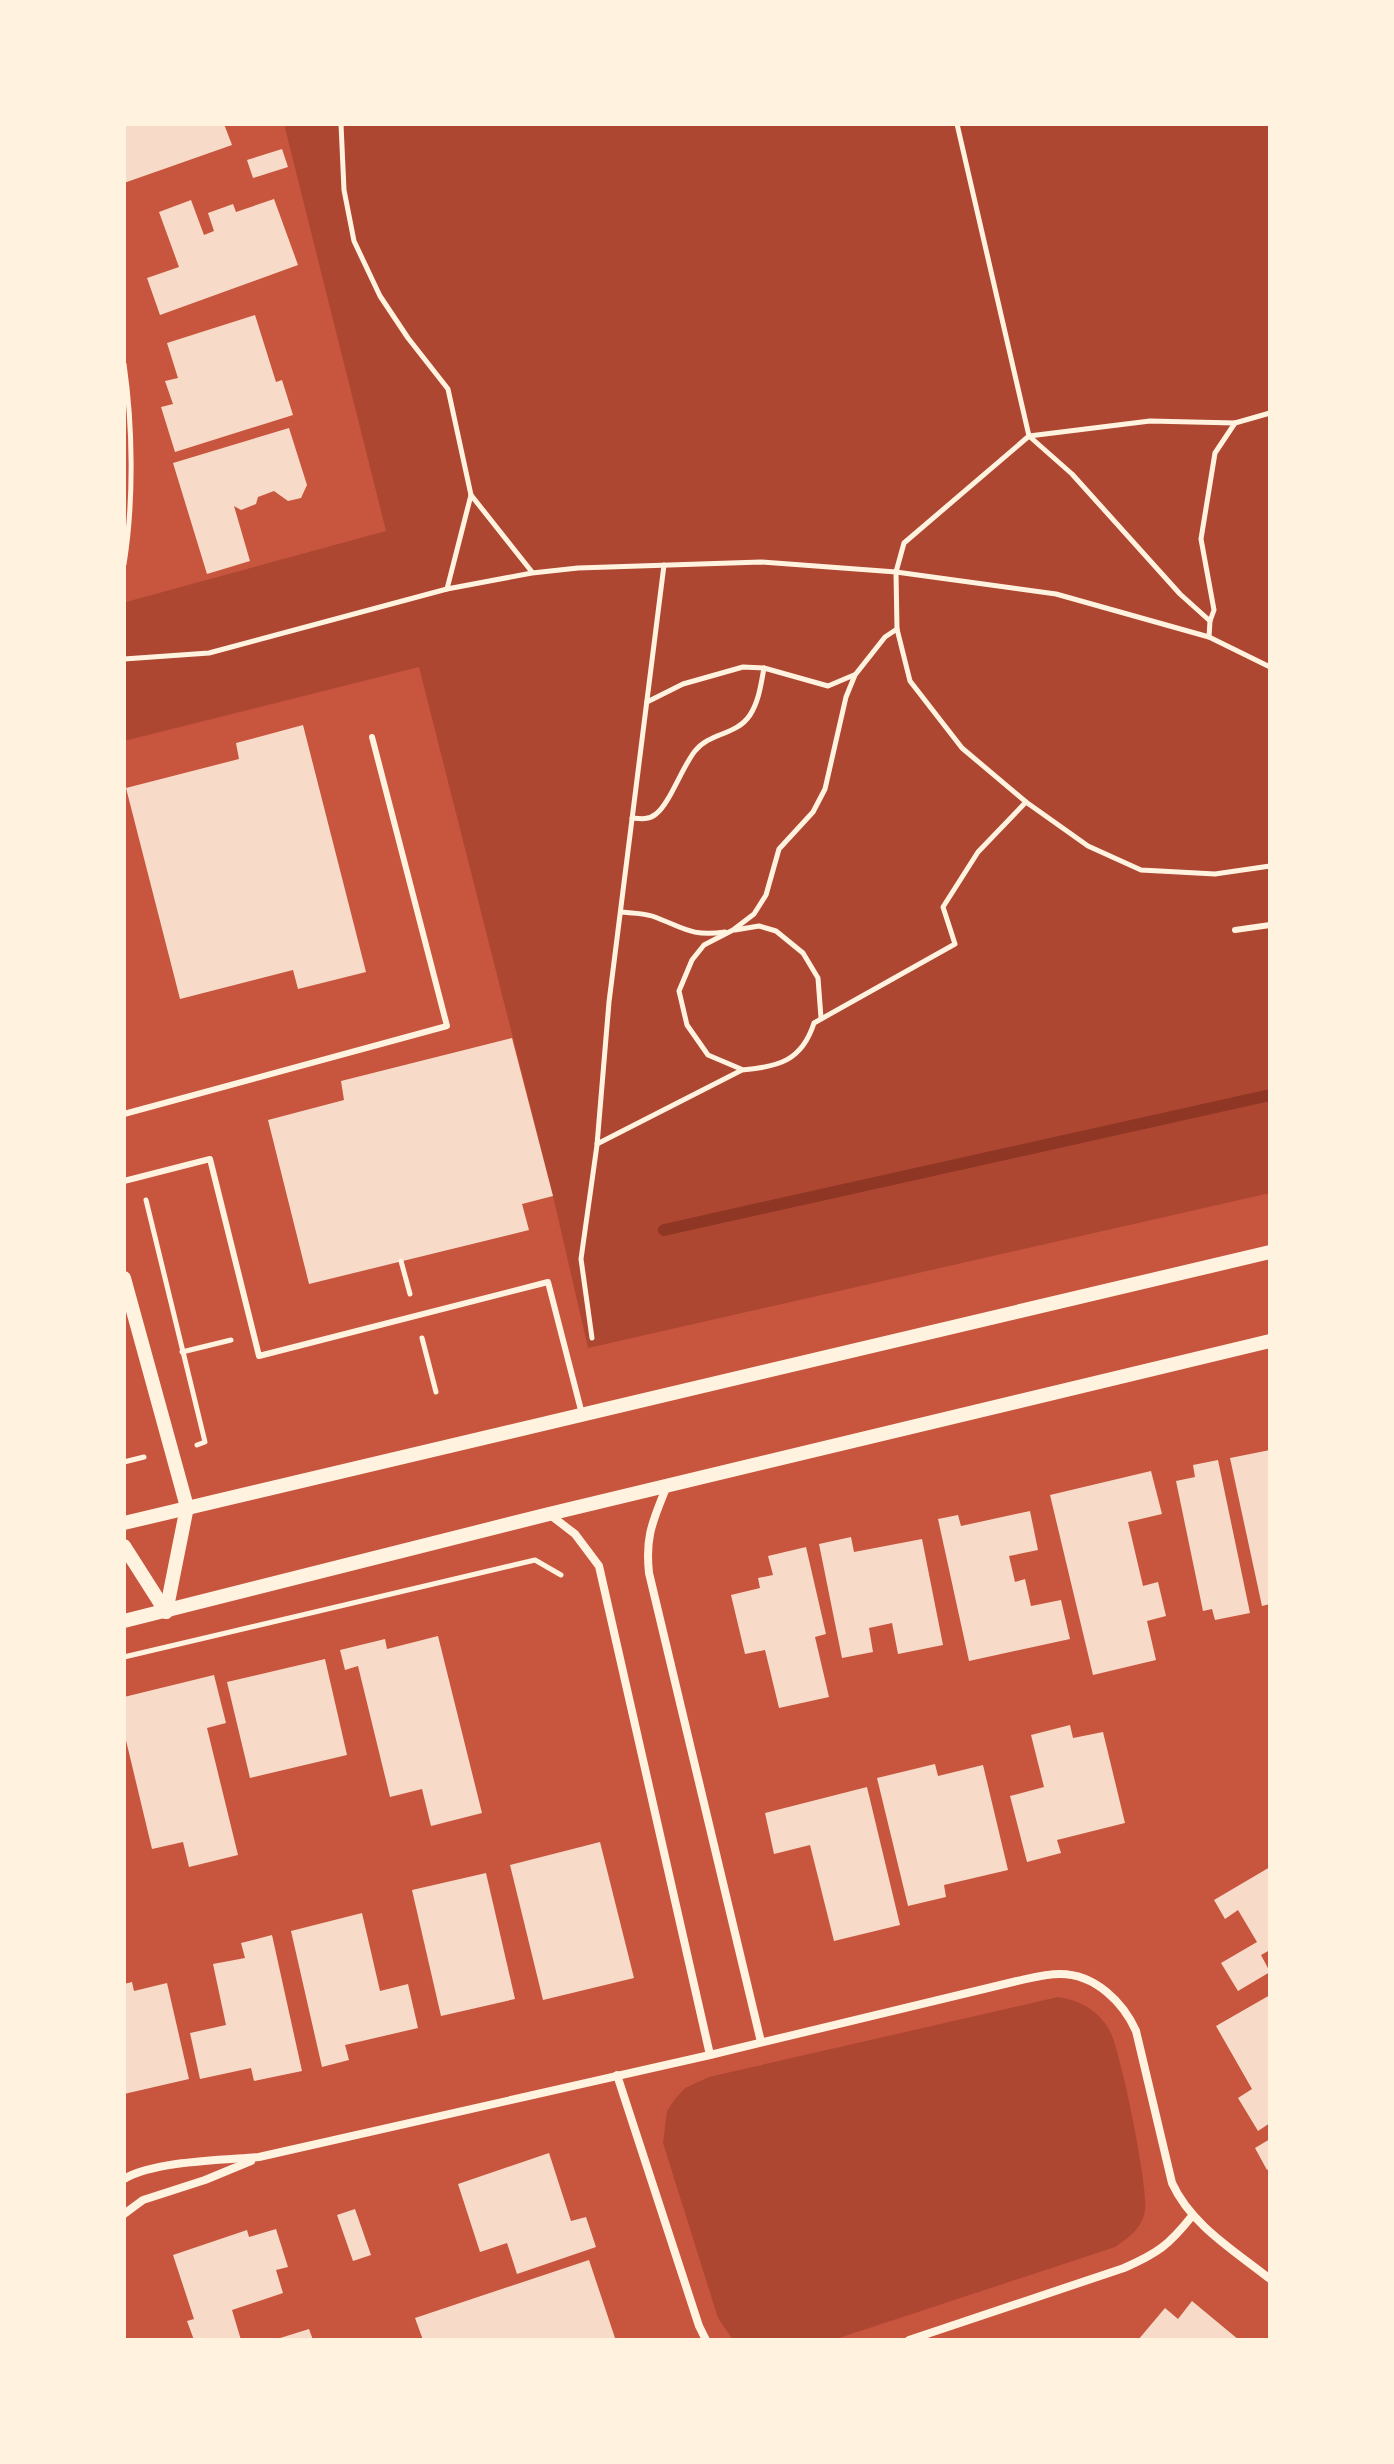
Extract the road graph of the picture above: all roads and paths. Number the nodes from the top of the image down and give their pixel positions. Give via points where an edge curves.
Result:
1 (341, 124) edge
2 (957, 124) edge
3 (124, 364) edge
4 (1270, 413) edge
5 (1235, 423) junction
6 (1029, 436) junction
7 (471, 495) junction
8 (124, 564) edge
9 (664, 565) junction
10 (896, 572) junction
11 (532, 573) junction
12 (447, 589) junction
13 (1210, 621) junction
14 (897, 629) junction
15 (1209, 637) junction
16 (124, 659) edge
17 (1270, 667) edge
18 (764, 668) junction
19 (855, 675) junction
20 (647, 702) junction
21 (372, 737) dead end
22 (1026, 802) junction
23 (632, 818) junction
24 (1270, 866) edge
25 (621, 912) junction
26 (1270, 925) edge
27 (733, 930) junction
28 (1235, 930) dead end
29 (821, 1018) junction
30 (742, 1070) junction
31 (124, 1114) edge
32 (597, 1145) junction
33 (124, 1181) edge
34 (1270, 1252) edge
35 (124, 1278) edge
36 (254, 1335) junction
37 (1270, 1341) edge
38 (594, 1345) dead end
39 (182, 1352) dead end
40 (582, 1414) junction
41 (666, 1488) junction
42 (187, 1507) junction
43 (549, 1514) junction
44 (124, 1523) edge
45 (124, 1546) edge
46 (561, 1575) dead end
47 (166, 1612) junction
48 (124, 1621) edge
49 (124, 1657) edge
50 (761, 2042) junction
51 (710, 2055) junction
52 (617, 2075) junction
53 (259, 2157) junction
54 (124, 2179) edge
55 (124, 2214) edge
56 (1192, 2216) junction
57 (1270, 2279) edge
58 (706, 2340) edge
59 (909, 2340) edge

1 - 7 path via 344,190 354,241 380,296 448,389
2 - 6 path
3 - 8 path via 130,487
4 - 5 path
5 - 6 path via 1150,421
5 - 13 path via 1215,453 1201,539 1214,610
6 - 10 path via 904,543
6 - 13 path via 1072,474
7 - 11 path
7 - 12 path
9 - 10 path via 761,562
9 - 11 path
9 - 20 path
10 - 14 path
10 - 15 path via 1056,594
11 - 12 path
12 - 16 path via 209,653
13 - 15 path
14 - 19 path
14 - 22 path via 910,681 962,748
15 - 17 path
18 - 19 path via 828,686
18 - 20 path via 711,675
18 - 23 path via 750,715 738,728 705,739 658,813 648,819
19 - 27 path via 825,789 813,812 779,849 766,895 754,914
20 - 23 path
21 - 31 lane via 447,1026
22 - 24 path via 1088,846 1141,870 1215,874
22 - 29 path via 978,852 943,907 955,944
23 - 25 path
25 - 27 path via 651,916 703,935
25 - 32 path
26 - 28 lane
27 - 29 path via 759,926 776,931 803,953 818,978
27 - 30 path via 704,945 679,991 687,1025 708,1055
29 - 30 path via 792,1058 768,1068
30 - 32 path
32 - 38 path via 581,1259
33 - 36 lane via 210,1159
34 - 40 street
35 - 42 street
36 - 39 path
36 - 40 lane via 259,1356 548,1282
37 - 41 street
40 - 42 street
41 - 43 street
41 - 50 street via 646,1549 649,1573
42 - 44 street
42 - 47 street
43 - 47 street
43 - 51 street via 575,1534 599,1566
45 - 47 street
46 - 49 path via 535,1560
47 - 48 street
50 - 51 street
50 - 56 street via 1017,1981 1077,1976 1098,1986 1128,2014 1172,2183
51 - 52 street
52 - 53 street
52 - 58 street
53 - 54 street via 189,2163 135,2172
53 - 55 street via 143,2200
56 - 57 street
56 - 59 street via 1155,2255

